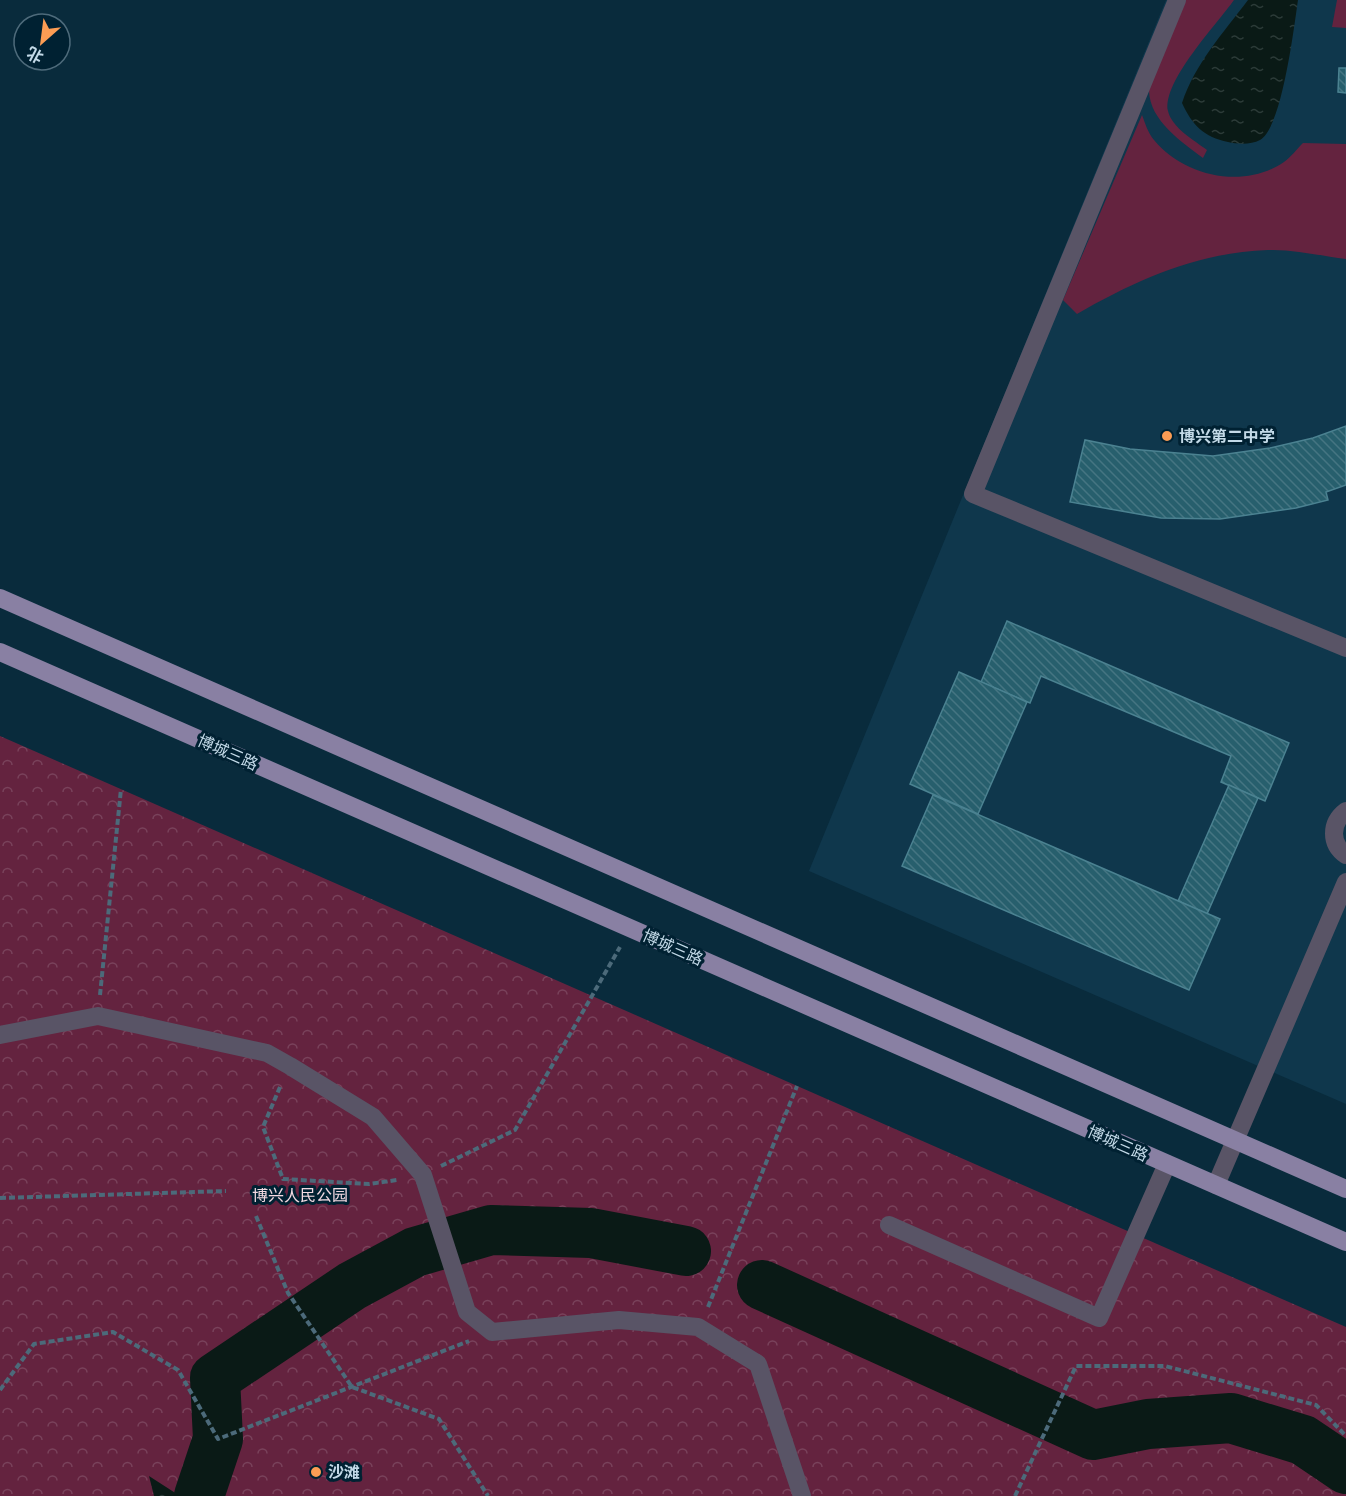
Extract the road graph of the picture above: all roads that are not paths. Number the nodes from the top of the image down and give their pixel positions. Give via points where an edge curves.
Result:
1 (1177, 0) edge
2 (0, 598) edge
3 (1346, 648) edge
4 (0, 652) edge
5 (1346, 811) edge
6 (1346, 855) edge
7 (1346, 882) edge
8 (0, 1035) edge
9 (1235, 1140) junction
10 (1167, 1164) junction
11 (1216, 1185) junction
12 (1346, 1188) edge
13 (889, 1225) dead end
14 (1346, 1242) edge
15 (802, 1496) edge

1 - 3 street via 973,494
2 - 9 main road
4 - 10 main road, 博城三路
5 - 6 street via 1337,820 1333,836
7 - 9 street
8 - 15 street via 98,1016 267,1053 290,1066 373,1117 423,1175 467,1312 492,1332 619,1320 698,1327 758,1364
9 - 11 street
9 - 12 main road
10 - 11 main road, 博城三路
10 - 13 street via 1099,1318
11 - 14 main road, 博城三路

